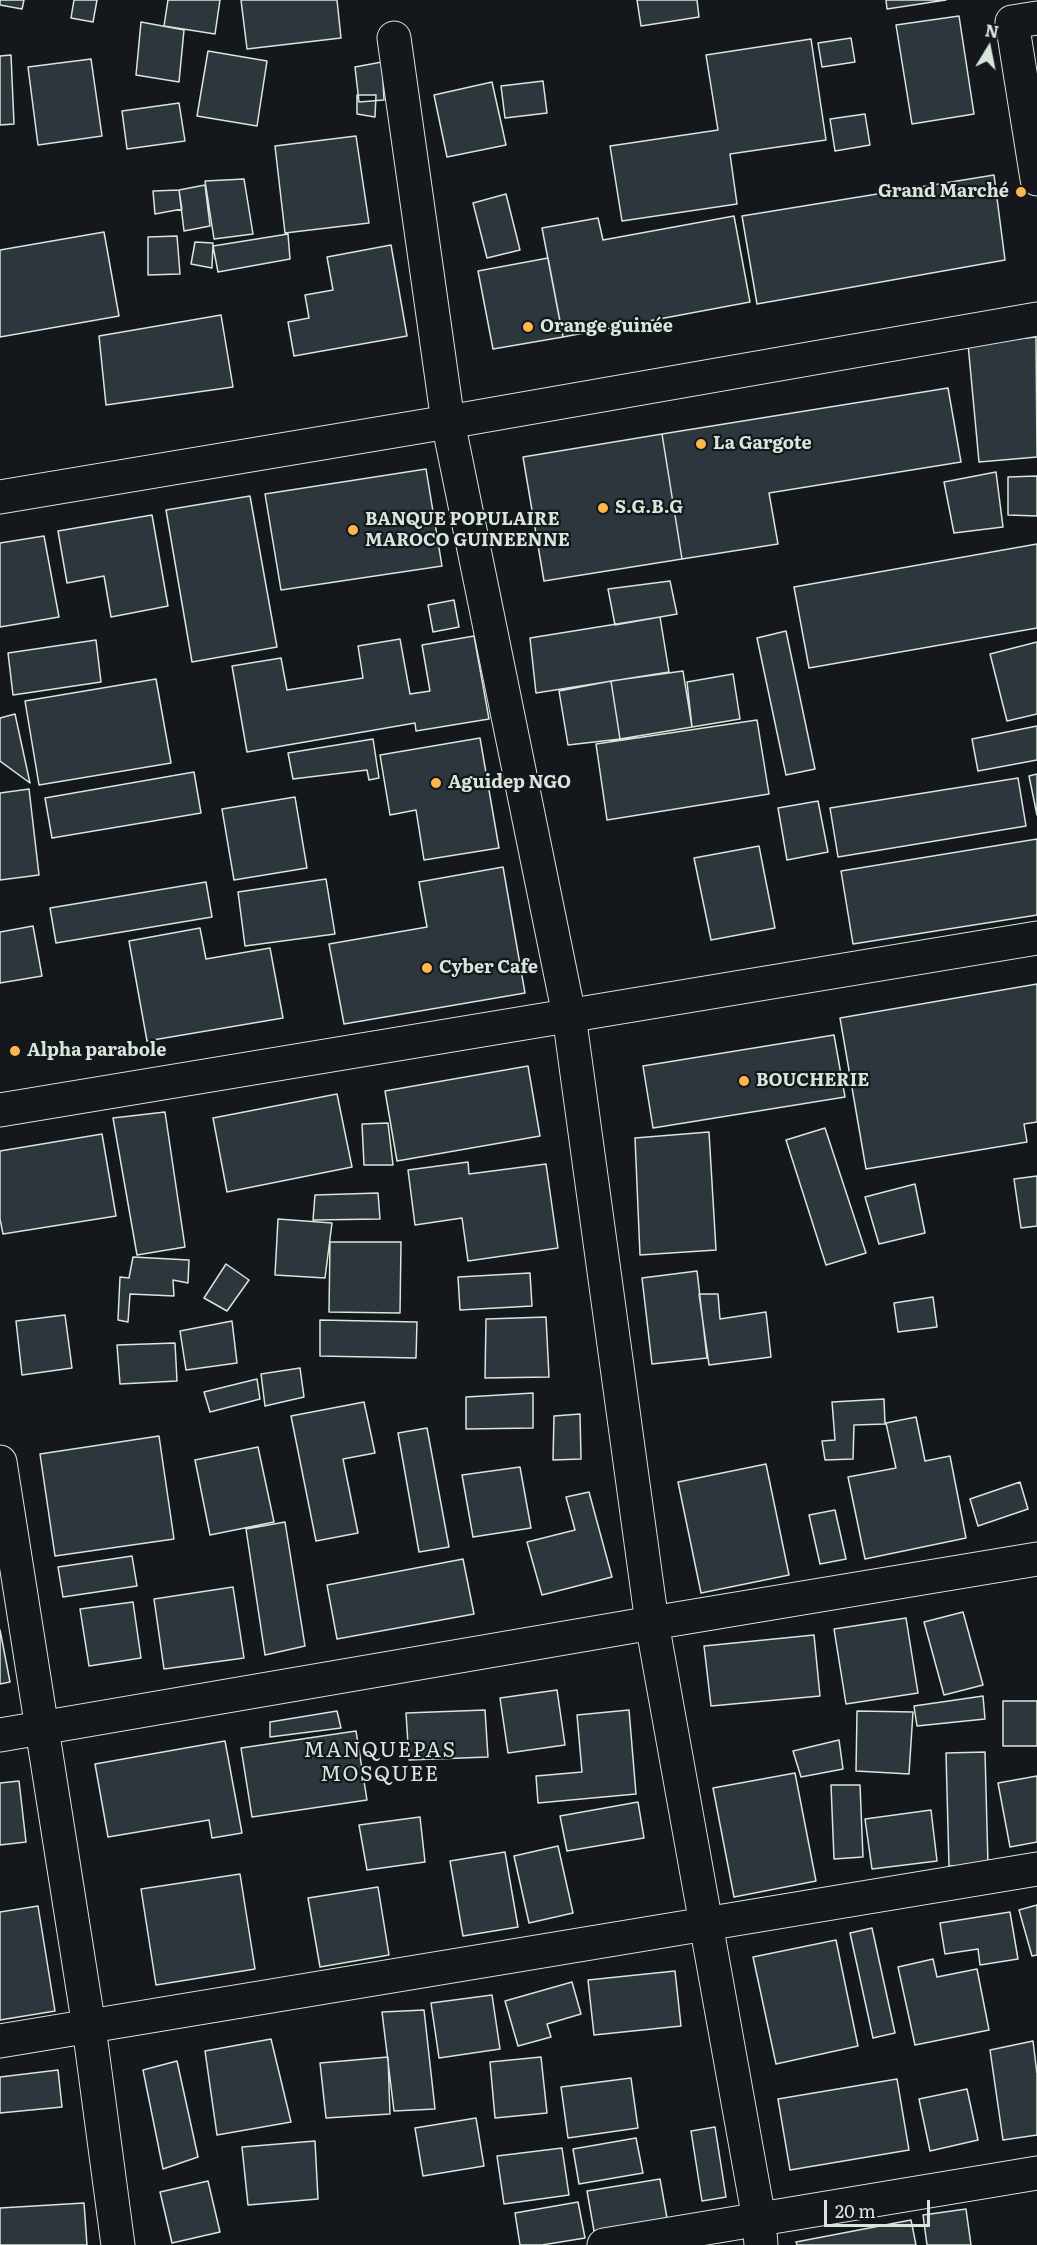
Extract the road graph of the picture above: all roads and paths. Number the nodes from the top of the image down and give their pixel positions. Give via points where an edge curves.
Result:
1 (1037, 18) edge
2 (394, 38) dead end
3 (1037, 179) edge
4 (1037, 319) edge
5 (448, 422) junction
6 (0, 497) edge
7 (1037, 938) edge
8 (569, 1015) junction
9 (0, 1110) edge
10 (0, 1462) edge
11 (1037, 1559) edge
12 (652, 1623) junction
13 (43, 1727) junction
14 (0, 1735) edge
15 (1037, 1869) edge
16 (705, 1924) junction
17 (89, 2027) junction
18 (0, 2041) edge
19 (1037, 2173) edge
20 (760, 2232) edge
21 (118, 2245) edge
22 (604, 2245) edge

1 - 3 street via 1012,22
2 - 5 street
4 - 5 street
5 - 6 street
5 - 8 street
7 - 8 street
8 - 9 street
8 - 12 street
10 - 13 street
11 - 12 street
12 - 13 street
12 - 16 street
13 - 14 street
13 - 17 street
15 - 16 street
16 - 17 street
16 - 20 street
17 - 18 street
17 - 21 street
19 - 20 street
20 - 22 street

